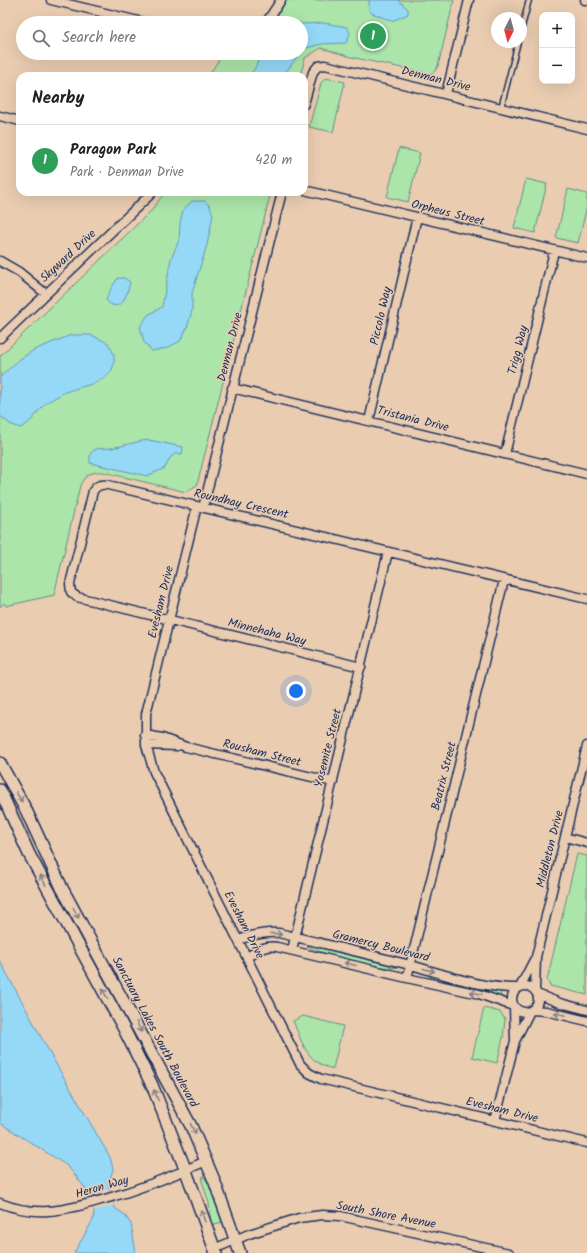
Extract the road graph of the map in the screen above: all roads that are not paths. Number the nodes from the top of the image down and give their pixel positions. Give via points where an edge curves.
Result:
1 (51, 0) edge
2 (281, 0) edge
3 (469, 0) edge
4 (529, 0) edge
5 (526, 12) edge
6 (118, 16) edge
7 (271, 16) edge
8 (517, 48) edge
9 (308, 90) edge
10 (446, 94) junction
11 (502, 108) junction
12 (0, 116) edge
13 (16, 119) edge
14 (587, 129) edge
15 (308, 191) edge
16 (149, 196) edge
17 (281, 196) edge
18 (417, 217) junction
19 (554, 251) junction
20 (587, 258) edge
21 (0, 261) edge
22 (46, 294) junction
23 (0, 338) edge
24 (232, 388) junction
25 (369, 421) junction
26 (505, 454) junction
27 (587, 474) edge
28 (200, 507) junction
29 (388, 552) junction
30 (504, 580) junction
31 (587, 599) edge
32 (169, 620) junction
33 (361, 667) junction
34 (145, 735) junction
35 (146, 745) junction
36 (587, 746) edge
37 (186, 747) junction
38 (0, 763) edge
39 (333, 782) junction
40 (0, 790) edge
41 (36, 830) junction
42 (20, 836) junction
43 (565, 837) junction
44 (587, 843) edge
45 (295, 937) junction
46 (238, 940) junction
47 (292, 950) junction
48 (247, 957) junction
49 (536, 957) junction
50 (410, 965) junction
51 (407, 978) junction
52 (519, 988) junction
53 (536, 993) junction
54 (514, 1006) junction
55 (587, 1010) edge
56 (531, 1011) junction
57 (587, 1021) edge
58 (515, 1041) junction
59 (495, 1121) junction
60 (587, 1143) edge
61 (206, 1162) junction
62 (186, 1171) junction
63 (0, 1203) edge
64 (234, 1240) junction
65 (215, 1251) edge
66 (240, 1253) edge
67 (509, 1253) edge

1 - 6 street
2 - 7 street
3 - 10 street
4 - 5 lane
8 - 11 lane
9 - 10 street, Denman Drive via 313,72 318,66 330,65
10 - 11 street, Denman Drive
11 - 14 street, Denman Drive
12 - 13 street
15 - 18 street, Orpheus Street
16 - 22 street, Skyward Drive
17 - 24 street, Denman Drive
18 - 19 street, Orpheus Street
18 - 25 street, Piccolo Way
19 - 20 street, Orpheus Street
19 - 26 street, Trigg Way
21 - 22 street via 19,272
22 - 23 street, Skyward Drive
24 - 25 street, Tristania Drive
24 - 28 street, Denman Drive
25 - 26 street, Tristania Drive
26 - 27 street, Tristania Drive
28 - 29 street, Roundhay Crescent
28 - 32 street, Evesham Drive
28 - 32 street, Roundhay Crescent via 104,484 97,486 91,495 71,578 71,592 77,597
29 - 30 street, Roundhay Crescent
29 - 33 street, Yosemite Street
30 - 31 street, Roundhay Crescent
30 - 50 street, Beatrix Street
32 - 33 street, Minnehaha Way
32 - 34 street, Evesham Drive via 146,714
33 - 39 street, Yosemite Street
34 - 35 street, Evesham Drive
34 - 37 street, Rousham Street
35 - 37 street, Rousham Street
35 - 46 street, Evesham Drive via 154,772
36 - 43 street, Middleton Drive
37 - 39 street, Rousham Street
38 -> 41 street, Sanctuary Lakes South Boulevard
39 - 45 street, Yosemite Street
40 - 42 street
41 - 42 street
41 -> 61 street, Sanctuary Lakes South Boulevard via 62,888 191,1126
62 -> 42 street via 152,1085 113,1007
43 - 44 street
43 - 49 street, Middleton Drive
46 -> 45 street, Gramercy Boulevard via 270,933
45 - 47 street, Yosemite Street
45 - 50 street, Gramercy Boulevard
46 - 48 street, Evesham Drive
47 - 48 street, Gramercy Boulevard via 266,947
51 -> 47 street, Gramercy Boulevard
48 - 59 street, Evesham Drive via 300,1064 309,1073
49 - 52 street, Middleton Drive
49 - 53 street, Middleton Drive
50 - 51 street, Beatrix Street
50 -> 52 street, Gramercy Boulevard via 498,988
54 -> 51 street, Gramercy Boulevard via 479,994
52 - 53 street via 528,987
52 - 54 street via 512,996
53 - 55 street
53 - 56 street via 537,1003
54 - 56 street via 521,1012
54 - 58 street
57 -> 56 street via 546,1011
56 - 58 street
58 - 59 street
59 - 60 street, Evesham Drive
61 - 62 street, Heron Way
61 - 64 street, Sanctuary Lakes South Boulevard
62 - 63 street, Heron Way via 72,1208 47,1212 24,1210
65 -> 62 street
64 - 65 street, South Shore Avenue
64 - 66 street, Sanctuary Lakes South Boulevard
64 - 67 street, South Shore Avenue via 299,1218 322,1215 340,1216

